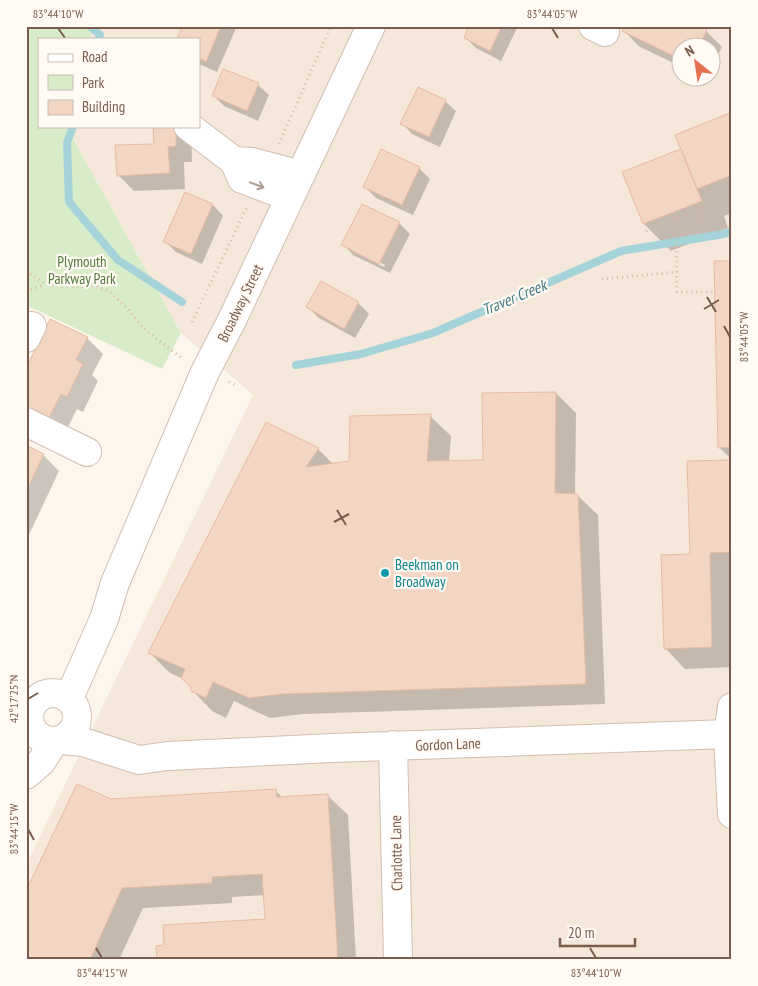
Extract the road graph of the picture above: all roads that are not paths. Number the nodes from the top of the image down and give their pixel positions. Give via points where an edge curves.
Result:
1 (372, 26) edge
2 (191, 128) edge
3 (296, 186) junction
4 (26, 422) edge
5 (87, 452) dead end
6 (52, 700) edge
7 (732, 707) edge
8 (41, 733) edge
9 (728, 734) junction
10 (393, 745) junction
11 (167, 756) junction
12 (26, 763) edge
13 (26, 775) edge
14 (732, 814) edge
15 (398, 960) edge

1 - 3 street, Broadway Street
2 - 3 street via 234,161 242,179
3 - 6 street, Broadway Street via 205,372 115,584 88,617
4 - 5 street
6 - 8 street via 29,711
6 - 8 street via 74,729 69,736
6 - 11 street, Gordon Lane via 110,735
7 - 9 street
8 - 11 street, Gordon Lane via 139,760
8 - 12 street
8 - 13 street via 40,762
9 - 10 street, Gordon Lane
9 - 14 street
10 - 11 street, Gordon Lane
10 - 15 street, Charlotte Lane

